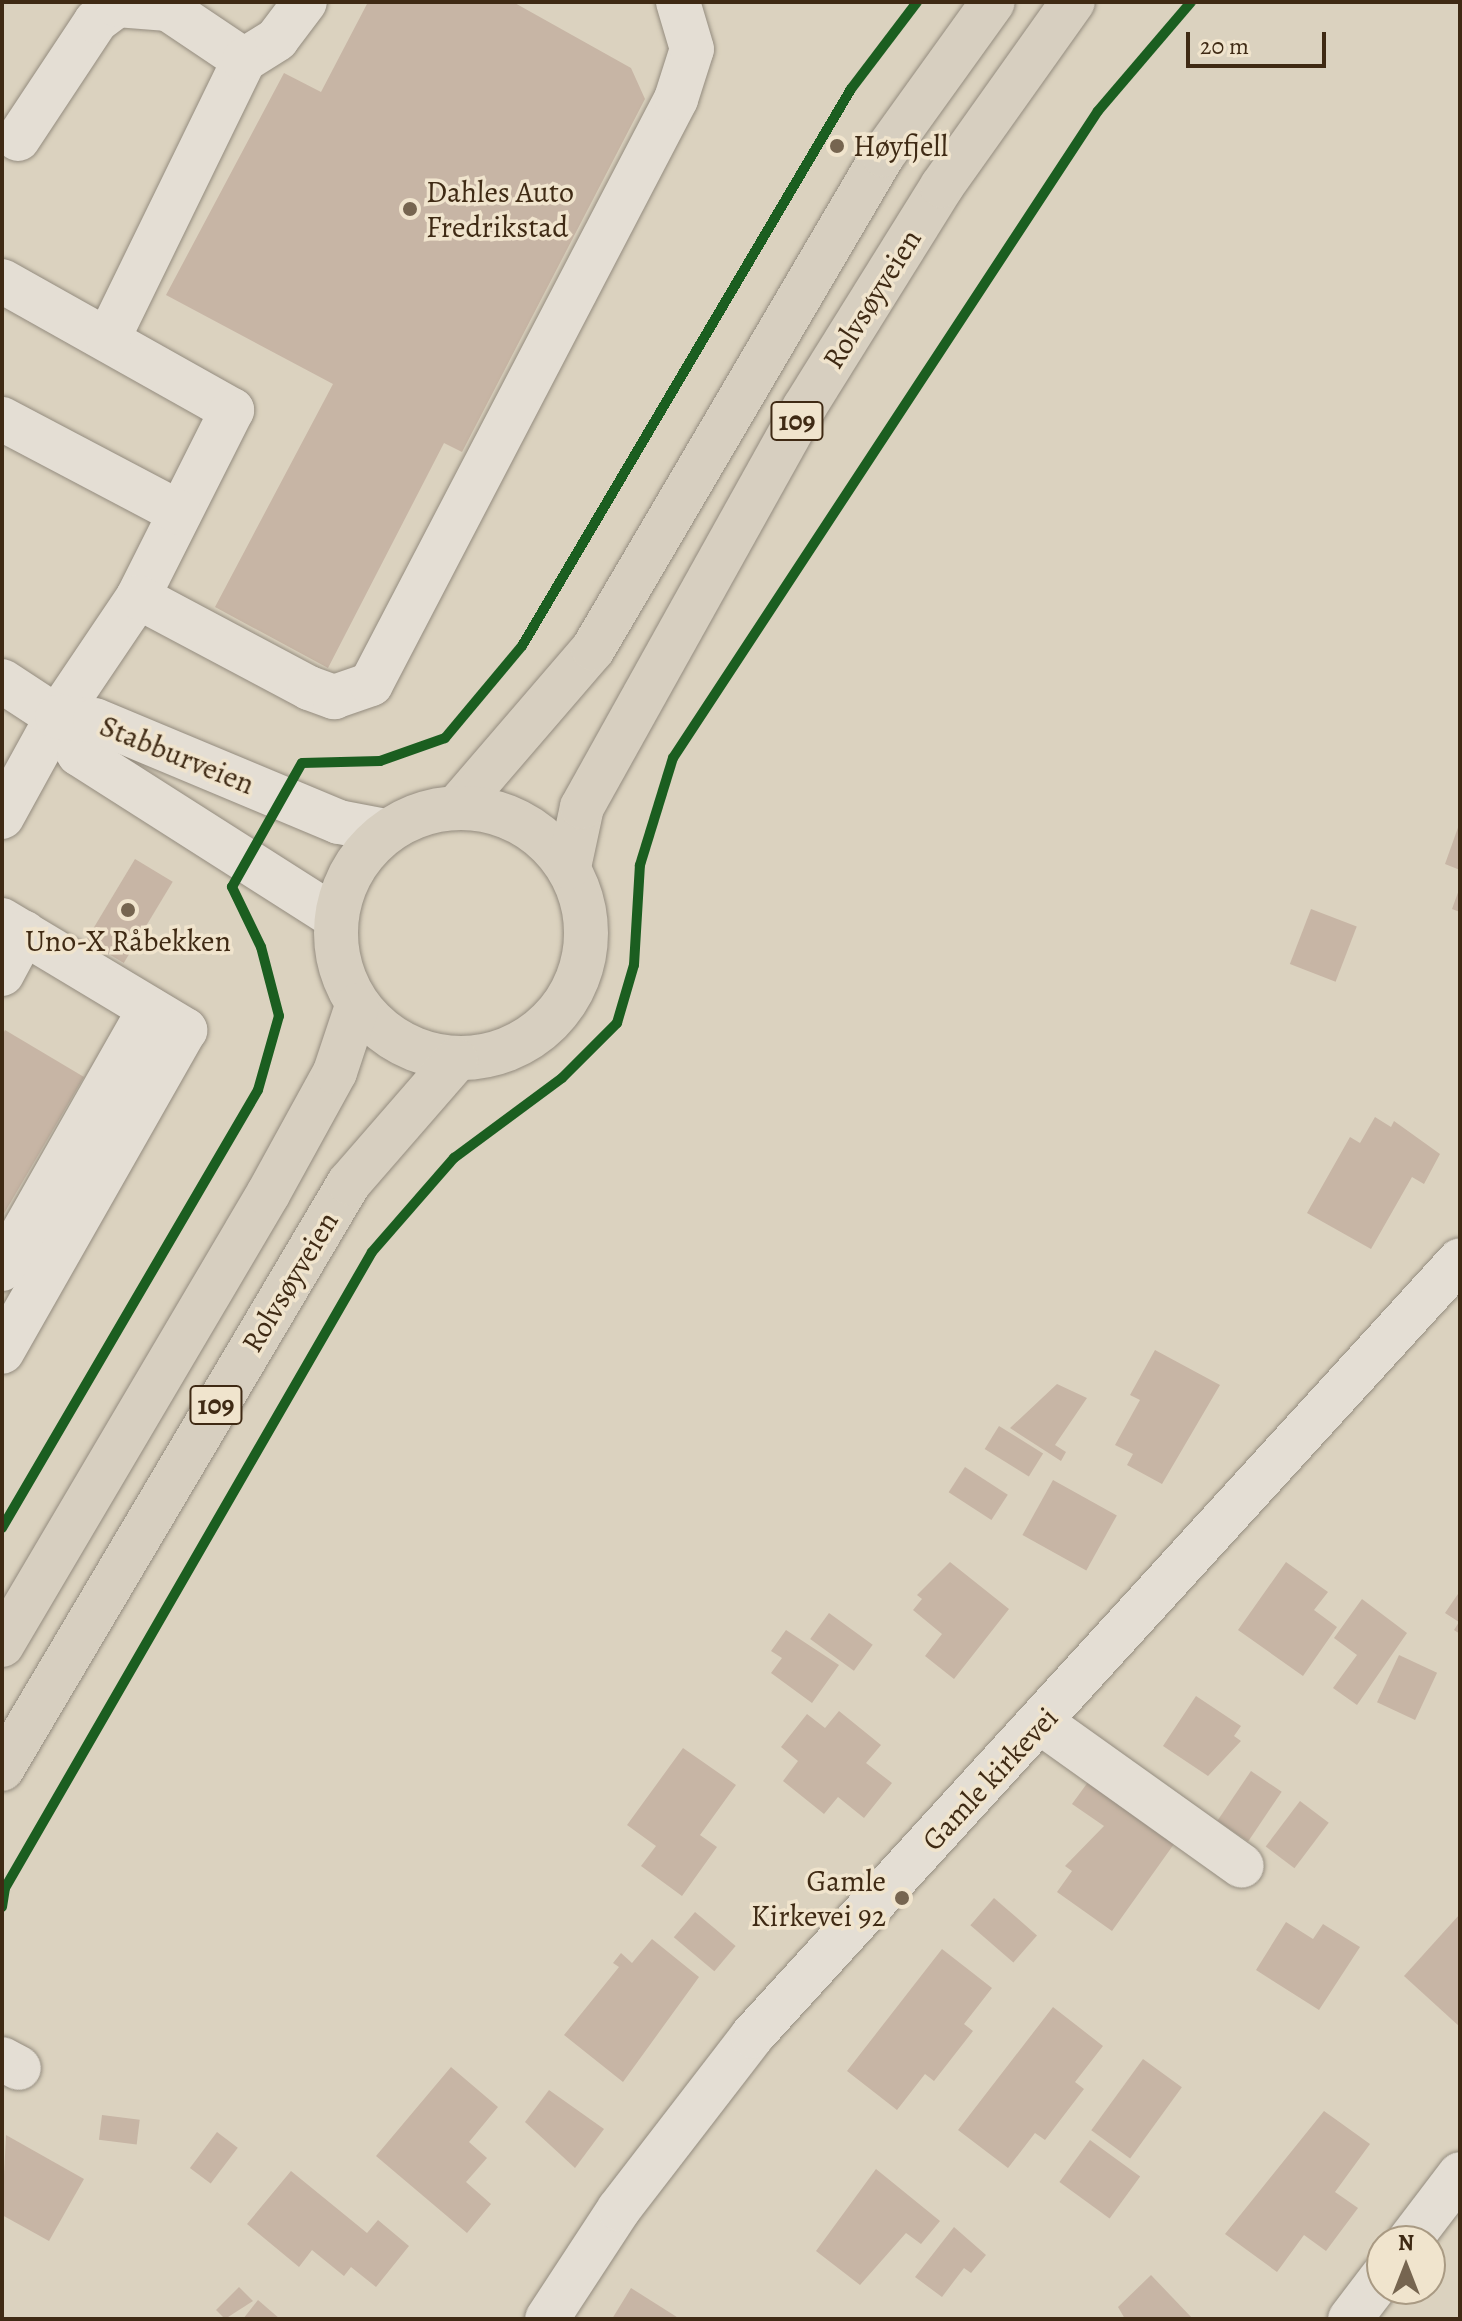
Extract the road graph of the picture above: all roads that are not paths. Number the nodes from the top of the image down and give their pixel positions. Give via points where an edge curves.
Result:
1 (305, 2) edge
2 (678, 2) edge
3 (993, 2) edge
4 (1073, 2) edge
5 (244, 60) junction
6 (18, 139) dead end
7 (2, 281) edge
8 (108, 339) junction
9 (2, 419) edge
10 (180, 513) junction
11 (138, 597) junction
12 (2, 681) edge
13 (57, 717) junction
14 (457, 807) junction
15 (2, 817) edge
16 (386, 831) junction
17 (569, 867) junction
18 (335, 917) junction
19 (13, 926) edge
20 (2, 974) edge
21 (357, 1006) junction
22 (150, 1009) junction
23 (456, 1060) junction
24 (2, 1269) edge
25 (1455, 1273) edge
26 (2, 1352) edge
27 (2, 1645) edge
28 (1043, 1724) junction
29 (2, 1769) edge
30 (1242, 1866) dead end
31 (1460, 2174) edge
32 (1421, 2225) edge
33 (1366, 2298) edge
34 (547, 2319) edge
35 (1350, 2319) edge

1 - 5 street via 277,39
2 - 11 street via 692,49 676,99 371,684 334,697 309,688
3 - 14 main road, Rolvsøyveien / 109 via 883,155 593,649
4 - 17 main road, Rolvsøyveien / 109 via 942,186 804,408 582,807
5 - 6 street via 168,9 117,5 96,21
5 - 8 street
7 - 8 street
8 - 10 street via 232,410
9 - 10 street
10 - 11 street
11 - 13 street
12 - 13 street, Stabburveien
13 - 15 street
13 - 16 street, Stabburveien via 95,720 339,822
13 - 18 street, Stabburveien via 79,754
14 - 16 main road
14 - 17 main road via 501,813 540,834
16 - 18 main road via 351,869
17 - 23 main road via 586,909 586,939 571,997 541,1032 501,1054
18 - 21 main road via 337,964
19 - 20 street
19 - 22 street
21 - 23 main road via 400,1044
21 - 27 main road, 109 via 335,1072 276,1181
22 - 24 street
22 - 26 street via 185,1030
23 - 29 main road, Rolvsøyveien / 109 via 349,1183
25 - 28 street, Gamle kirkevei via 1233,1502
28 - 30 street
28 - 34 street, Gamle kirkevei via 752,2036 619,2209
31 - 32 street
33 - 35 street

